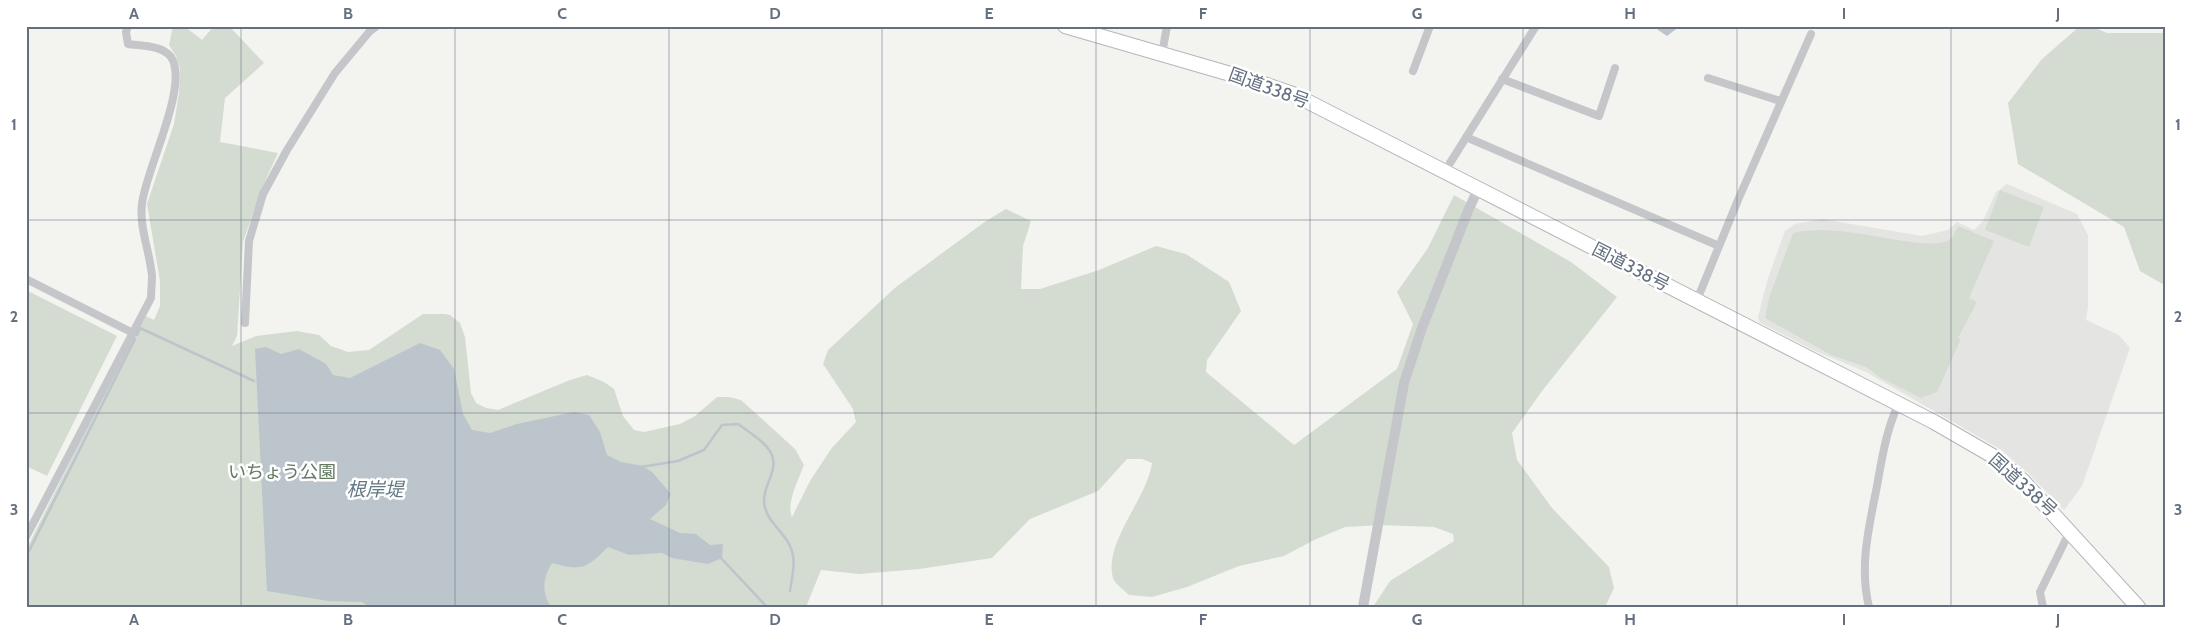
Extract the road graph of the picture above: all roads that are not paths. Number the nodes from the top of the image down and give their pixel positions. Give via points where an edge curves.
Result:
1 (128, 26) edge
2 (377, 26) edge
3 (1065, 26) edge
4 (1167, 26) edge
5 (1430, 26) edge
6 (1536, 26) edge
7 (1810, 34) dead end
8 (1162, 54) junction
9 (1614, 68) dead end
10 (1413, 71) dead end
11 (1708, 78) dead end
12 (1502, 79) junction
13 (1780, 101) junction
14 (1466, 137) junction
15 (1444, 171) junction
16 (1478, 189) junction
17 (1719, 246) junction
18 (26, 279) edge
19 (1698, 300) junction
20 (245, 323) dead end
21 (133, 333) junction
22 (1898, 405) junction
23 (2071, 530) junction
24 (26, 537) edge
25 (1363, 607) edge
26 (1869, 607) edge
27 (2043, 607) edge
28 (2138, 607) edge

1 - 21 street via 128,44 157,48 170,57 176,72 164,131 143,192 141,207 152,275 151,298
2 - 20 street via 334,73 263,194 249,241
3 - 8 highway, 国道338号
4 - 8 street
5 - 10 street
6 - 12 street
7 - 13 street
8 - 15 highway, 国道338号 via 1293,94
9 - 12 street via 1599,116
11 - 13 street
12 - 14 street
13 - 17 street
14 - 15 street
14 - 17 street
15 - 16 highway, 国道338号
16 - 19 highway, 国道338号
16 - 25 street via 1429,310 1404,383
17 - 19 street
18 - 21 street
19 - 22 highway, 国道338号
21 - 24 street
22 - 23 highway, 国道338号 via 1998,459
22 - 26 street via 1887,433 1865,546
23 - 27 street via 2040,592
23 - 28 highway, 国道338号

